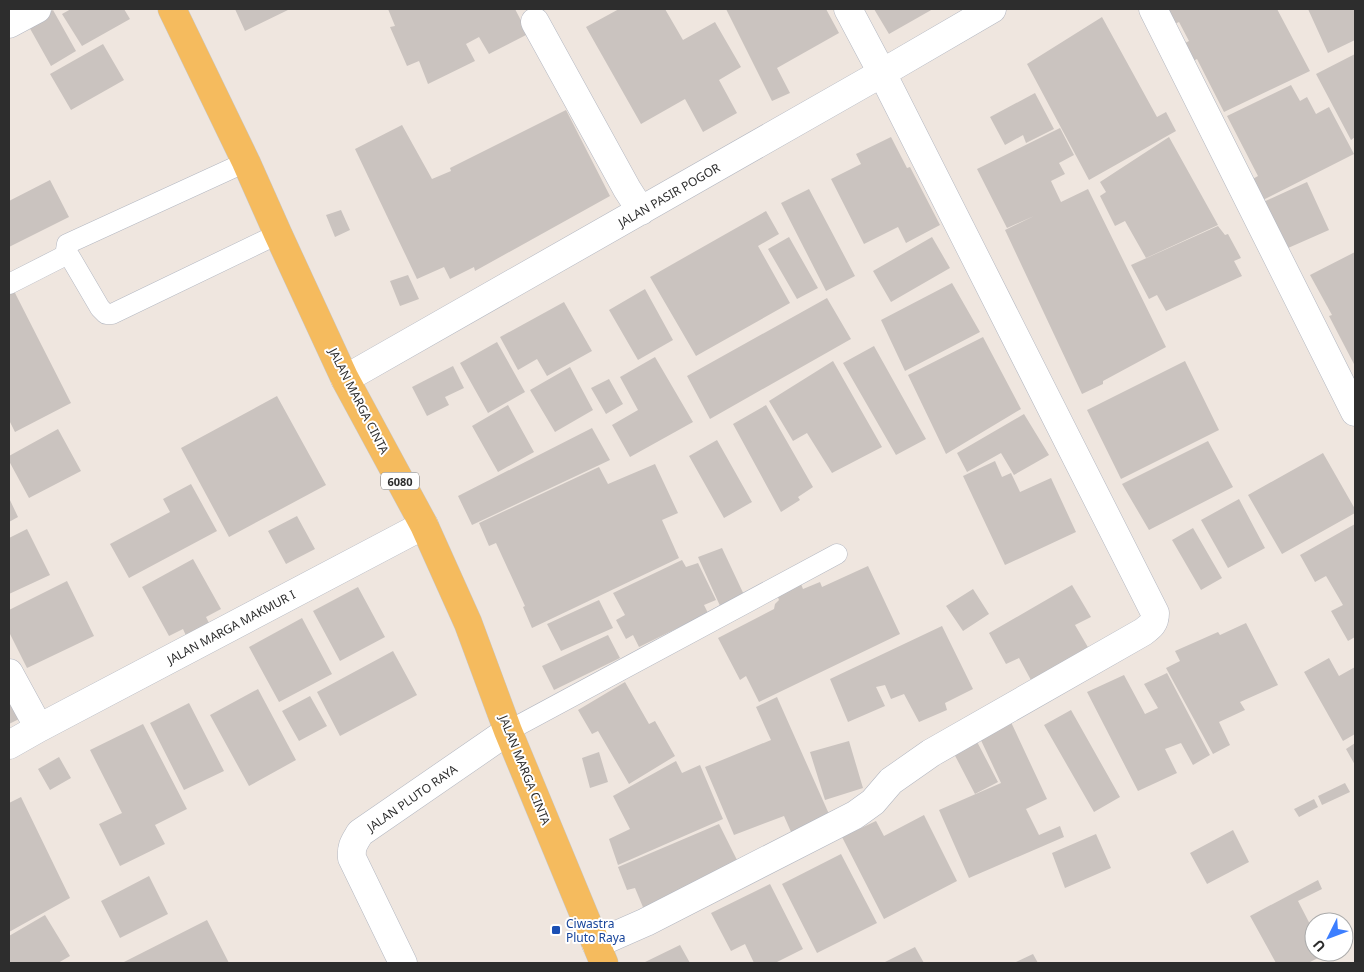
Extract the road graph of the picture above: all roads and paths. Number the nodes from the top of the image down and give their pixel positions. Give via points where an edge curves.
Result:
1 (37, 9) edge
2 (172, 9) edge
3 (848, 9) edge
4 (992, 9) edge
5 (1153, 9) edge
6 (535, 22) dead end
7 (9, 24) edge
8 (882, 74) junction
9 (246, 162) junction
10 (641, 211) junction
11 (278, 234) junction
12 (68, 254) junction
13 (9, 284) edge
14 (346, 379) junction
15 (1355, 412) edge
16 (424, 525) junction
17 (837, 554) dead end
18 (9, 674) edge
19 (39, 728) junction
20 (508, 731) junction
21 (9, 745) edge
22 (600, 954) edge
23 (403, 963) edge

1 - 7 street
2 - 9 main road, JALAN MARGA CINTA / 6080
3 - 8 street
4 - 8 street, JALAN PASIR POGOR
5 - 15 street
6 - 10 street
8 - 10 street, JALAN PASIR POGOR
8 - 22 street via 1155,618 1143,632 930,753 891,781 873,802 855,815 646,922
9 - 11 main road, JALAN MARGA CINTA / 6080
9 - 12 lane via 67,244
10 - 14 street, JALAN PASIR POGOR
11 - 12 lane via 112,314 106,314 100,308
11 - 14 main road, JALAN MARGA CINTA / 6080
12 - 13 lane
14 - 16 main road, JALAN MARGA CINTA / 6080
16 - 19 street, JALAN MARGA MAKMUR I
16 - 20 main road, JALAN MARGA CINTA / 6080 via 468,623
17 - 20 lane
18 - 19 street
19 - 21 street, JALAN MARGA MAKMUR I
20 - 22 main road, JALAN MARGA CINTA / 6080
20 - 23 street, JALAN PLUTO RAYA via 360,833 354,843 352,858

